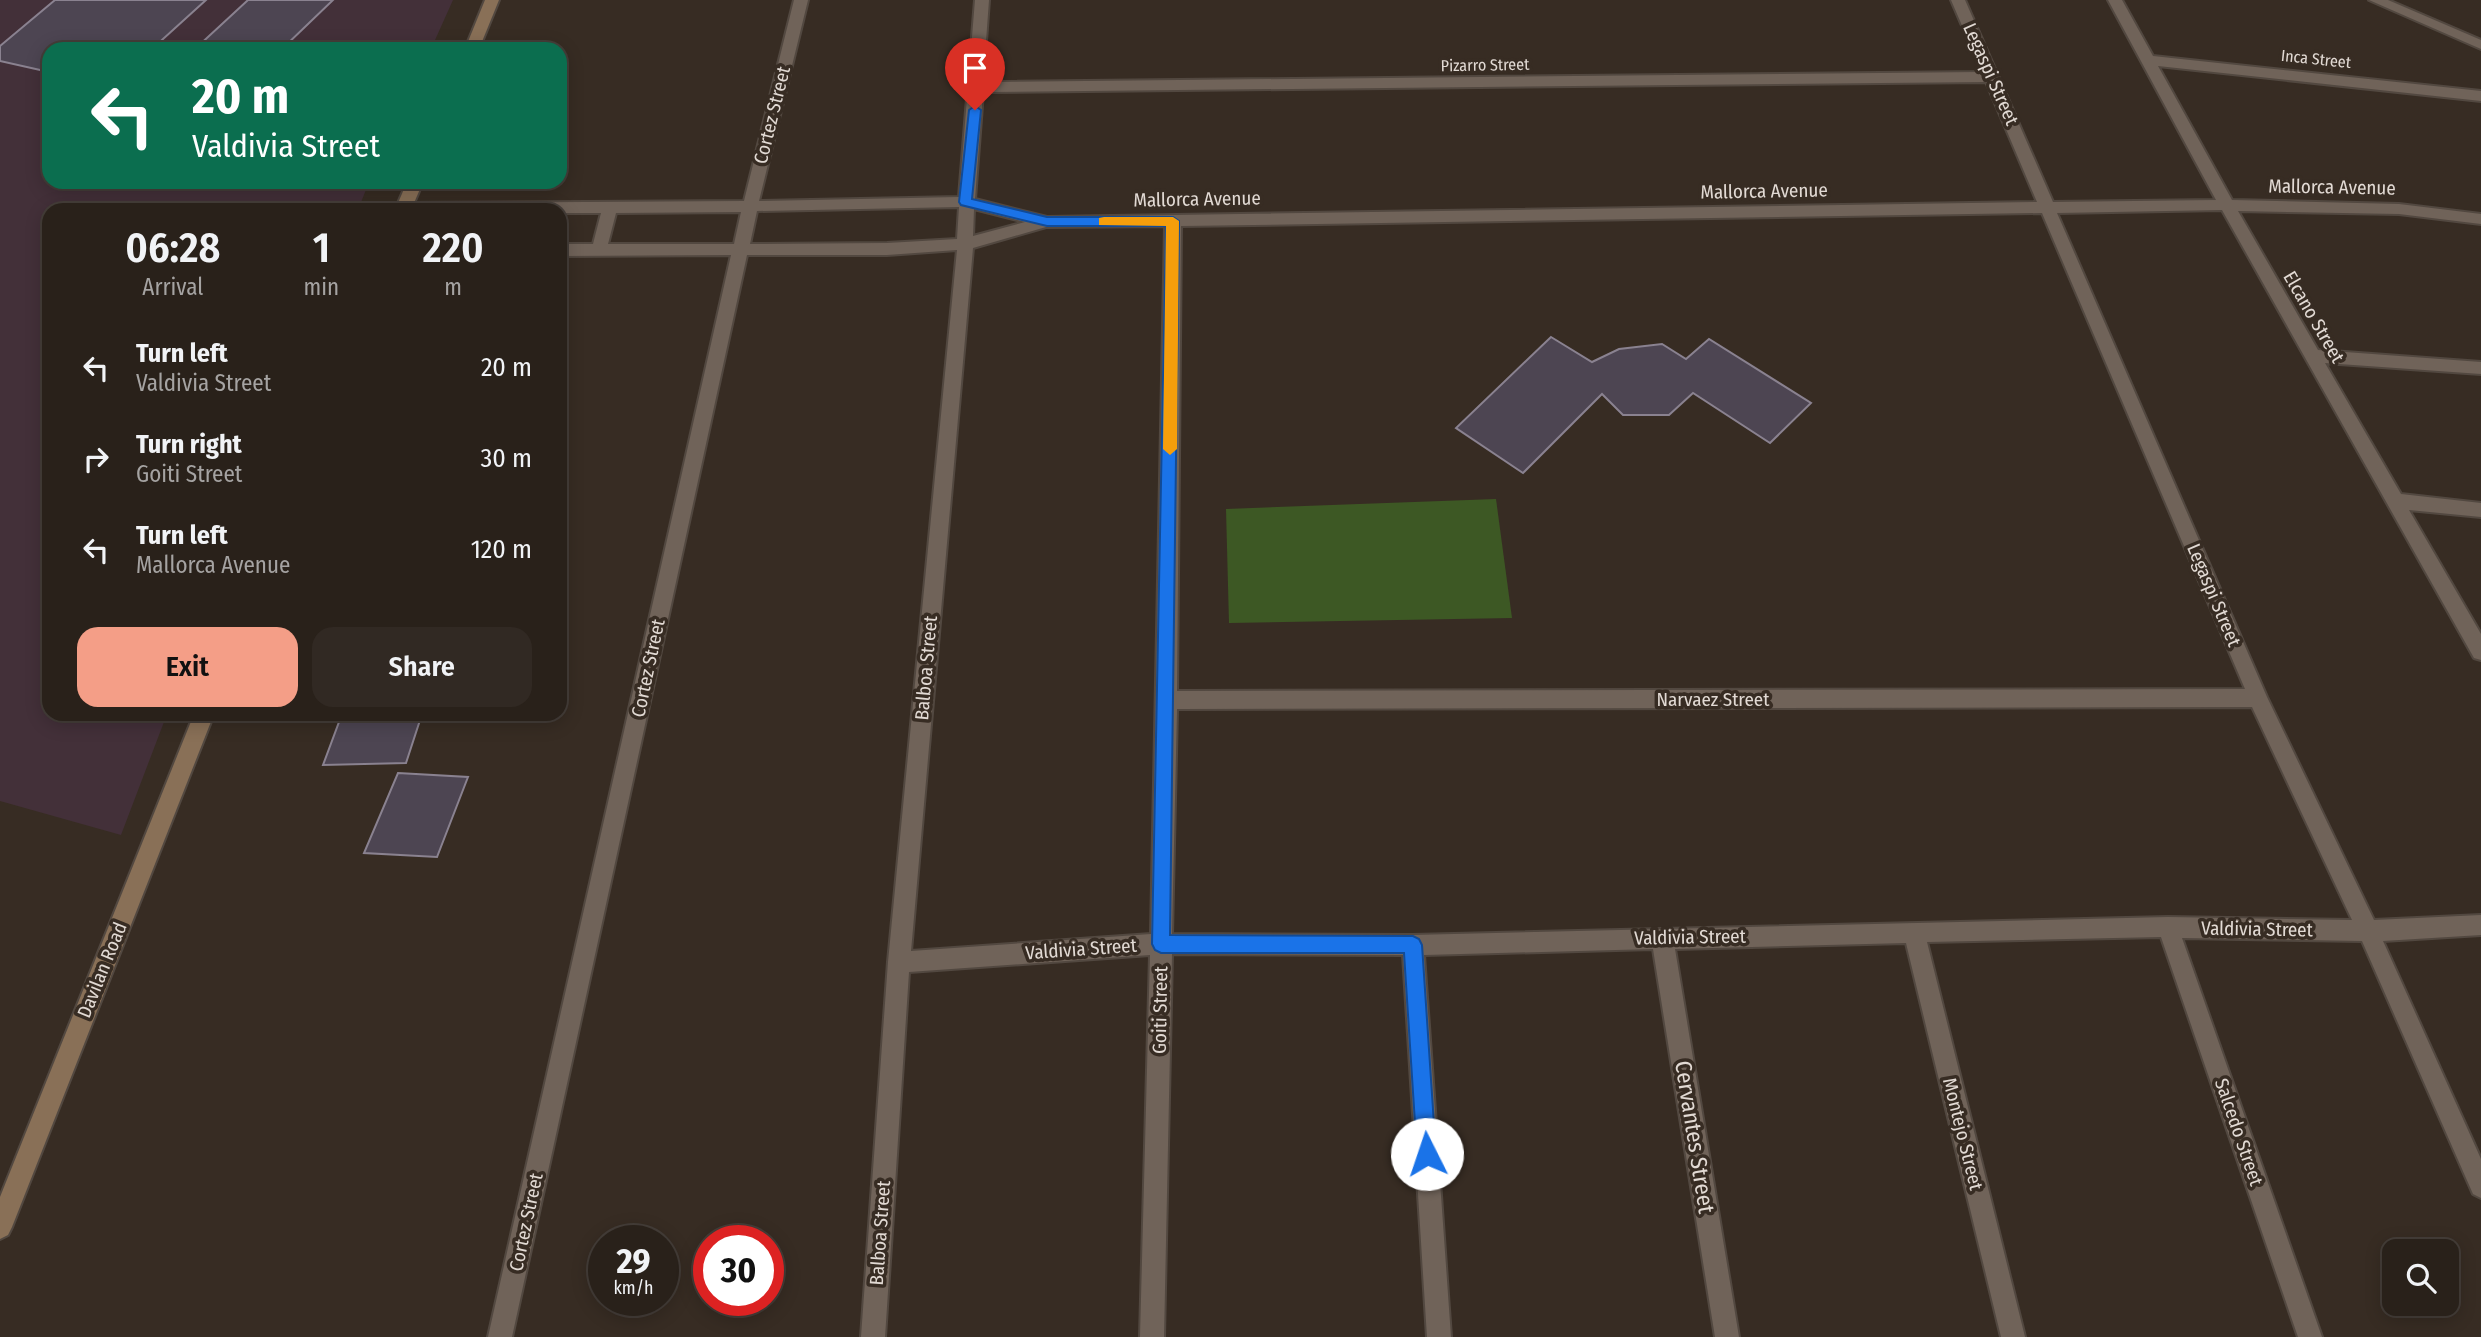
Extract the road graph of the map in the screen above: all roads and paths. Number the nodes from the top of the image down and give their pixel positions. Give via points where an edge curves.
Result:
1 (492, 0) edge
2 (801, 0) edge
3 (982, 0) edge
4 (1958, 0) edge
5 (2115, 0) edge
6 (2376, 0) edge
7 (475, 42) edge
8 (2481, 45) edge
9 (2148, 60) junction
10 (1993, 77) junction
11 (978, 87) junction
12 (2481, 96) edge
13 (966, 202) junction
14 (2227, 205) junction
15 (750, 206) junction
16 (567, 207) edge
17 (610, 207) junction
18 (2049, 208) junction
19 (2481, 219) edge
20 (1173, 221) junction
21 (1047, 222) junction
22 (965, 244) junction
23 (567, 250) edge
24 (599, 250) junction
25 (740, 250) junction
26 (2312, 356) junction
27 (2481, 368) edge
28 (2395, 501) junction
29 (2481, 510) edge
30 (2481, 652) edge
31 (2258, 698) junction
32 (1167, 700) junction
33 (201, 721) edge
34 (2481, 925) edge
35 (2168, 927) junction
36 (2368, 931) junction
37 (1914, 932) junction
38 (1662, 938) junction
39 (1161, 944) junction
40 (1413, 945) junction
41 (899, 962) junction
42 (2481, 1186) edge
43 (0, 1227) edge
44 (500, 1337) edge
45 (873, 1337) edge
46 (1152, 1337) edge
47 (1439, 1337) edge
48 (1727, 1337) edge
49 (2013, 1337) edge
50 (2310, 1337) edge

1 - 7 main road
2 - 15 street, Cortez Street
3 - 11 street, Balboa Street
4 - 10 street, Legaspi Street
5 - 9 street, Elcano Street
6 - 8 street
9 - 12 street, Inca Street
9 - 14 street, Elcano Street
10 - 11 street, Pizarro Street
10 - 18 street, Legaspi Street
11 - 13 street, Balboa Street
13 - 15 street, Mallorca Avenue
13 - 21 street, Mallorca Avenue
13 - 22 street, Balboa Street
14 - 18 street, Mallorca Avenue
14 - 19 street, Mallorca Avenue via 2399,209
14 - 26 street, Elcano Street
15 - 17 street, Mallorca Avenue
15 - 25 street, Cortez Street
16 - 17 street, Mallorca Avenue
17 - 24 street
18 - 20 street, Mallorca Avenue
18 - 31 street, Legaspi Street
20 - 21 street, Mallorca Avenue
20 - 32 street, Goiti Street
21 - 22 street, Mallorca Avenue
22 - 25 street, Mallorca Avenue
22 - 41 street, Balboa Street
23 - 24 street, Mallorca Avenue
24 - 25 street, Mallorca Avenue
25 - 44 street, Cortez Street
26 - 27 street
26 - 28 street, Elcano Street
28 - 29 street
28 - 30 street, Elcano Street
31 - 32 street, Narvaez Street
31 - 36 street, Legaspi Street
32 - 39 street, Goiti Street
33 - 43 main road, Davilan Road
34 - 36 street, Valdivia Street
35 - 36 street, Valdivia Street
35 - 37 street, Valdivia Street
35 - 50 street, Salcedo Street
36 - 42 street, Legaspi Street
37 - 38 street, Valdivia Street
37 - 49 street, Montejo Street
38 - 40 street, Valdivia Street
38 - 48 street, Cervantes Street
39 - 40 street, Valdivia Street
39 - 41 street, Valdivia Street
39 - 46 street, Goiti Street
40 - 47 street
41 - 45 street, Balboa Street

